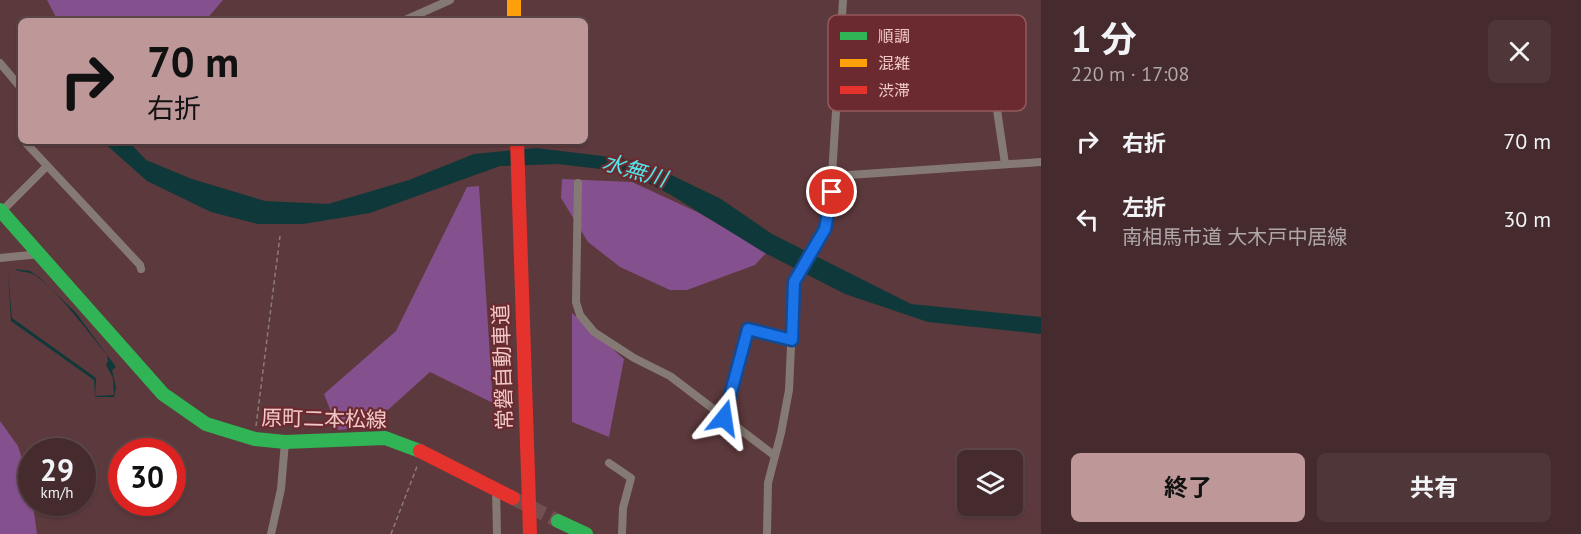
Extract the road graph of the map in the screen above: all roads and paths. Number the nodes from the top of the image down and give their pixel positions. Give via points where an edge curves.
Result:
1 (450, 0) edge
2 (514, 0) edge
3 (843, 0) edge
4 (842, 15) edge
5 (410, 18) edge
6 (514, 18) edge
7 (0, 63) edge
8 (18, 84) edge
9 (837, 111) edge
10 (997, 111) edge
11 (27, 144) edge
12 (517, 144) edge
13 (1041, 162) edge
14 (1005, 164) junction
15 (48, 166) junction
16 (834, 176) junction
17 (578, 183) dead end
18 (518, 199) junction
19 (1, 211) edge
20 (280, 236) dead end
21 (40, 254) junction
22 (0, 258) edge
23 (141, 269) dead end
24 (792, 340) junction
25 (724, 418) junction
26 (255, 439) junction
27 (285, 442) junction
28 (423, 452) junction
29 (775, 456) junction
30 (609, 463) dead end
31 (496, 489) junction
32 (513, 498) tunnel mouth
33 (558, 521) tunnel mouth
34 (271, 534) edge
35 (391, 534) edge
36 (497, 534) edge
37 (520, 534) edge
38 (530, 534) edge
39 (586, 534) edge
40 (622, 534) edge
41 (767, 534) edge

1 - 5 street
2 - 6 main road
3 - 4 street
7 - 8 street
9 - 16 street
10 - 14 street
11 - 15 street
12 - 18 main road, 常磐自動車道
13 - 14 street
14 - 16 street
15 - 19 street
15 - 23 street
16 - 24 street via 828,218 794,282
17 - 25 street via 576,302 580,315 594,332 670,376
18 - 37 main road, 常磐自動車道
18 - 38 main road, 常磐自動車道
19 - 21 main road, 原町二本松線
20 - 26 path
21 - 22 street
21 - 26 main road, 原町二本松線 via 163,394 207,424
24 - 25 street via 748,329
24 - 29 street via 786,411
25 - 29 street
26 - 27 main road, 原町二本松線
27 - 28 main road, 原町二本松線 via 376,438
27 - 34 street via 281,489
28 - 31 main road, 原町二本松線
28 - 35 path
29 - 41 street via 767,494
30 - 40 street via 632,478 623,508
31 - 32 main road, 原町二本松線
31 - 36 street
33 - 39 main road

